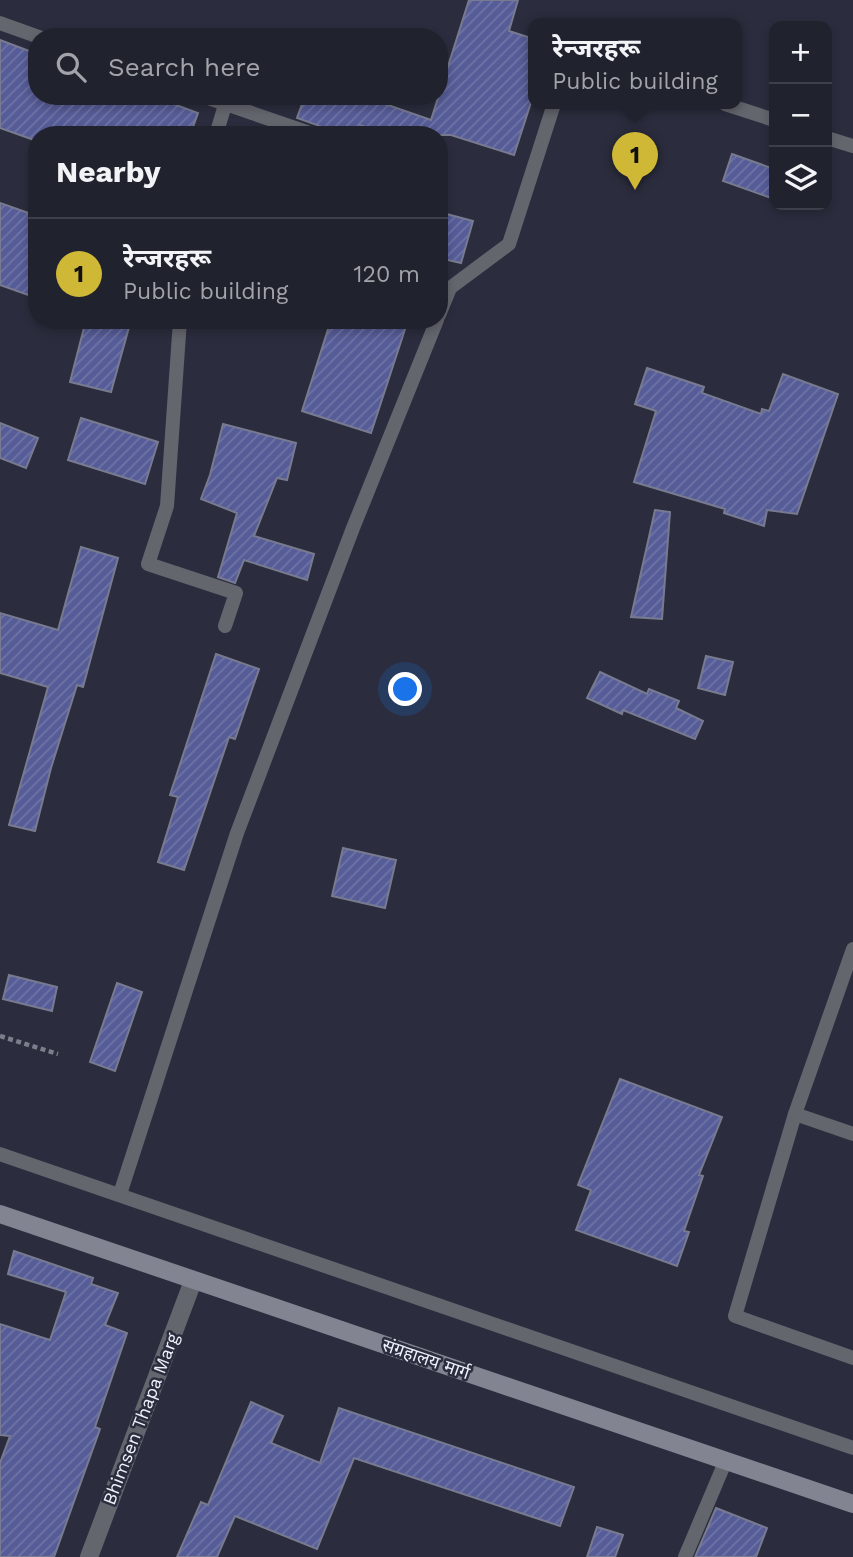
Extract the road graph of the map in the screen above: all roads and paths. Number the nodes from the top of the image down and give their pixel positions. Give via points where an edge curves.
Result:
1 (0, 23) edge
2 (28, 33) edge
3 (225, 105) joint
4 (552, 109) edge
5 (740, 109) edge
6 (769, 118) edge
7 (219, 126) edge
8 (289, 126) edge
9 (832, 140) edge
10 (853, 146) edge
11 (448, 293) edge
12 (179, 329) edge
13 (433, 329) edge
14 (225, 626) dead end
15 (853, 949) edge
16 (0, 1036) edge
17 (58, 1054) dead end
18 (796, 1114) junction
19 (853, 1133) edge
20 (0, 1154) edge
21 (120, 1194) junction
22 (0, 1214) edge
23 (193, 1281) junction
24 (853, 1359) edge
25 (853, 1448) edge
26 (726, 1460) junction
27 (853, 1504) edge
28 (89, 1557) edge
29 (685, 1557) edge

1 - 2 lane
3 - 7 lane
3 - 8 lane
4 - 11 lane via 509,244
5 - 6 lane
9 - 10 lane
12 - 14 lane via 167,506 148,565 236,593
13 - 21 lane via 237,833
15 - 18 lane
16 - 17 path
18 - 19 lane
18 - 24 lane via 735,1316
20 - 21 lane
21 - 25 lane
22 - 23 main road, संग्रहालय मार्ग
23 - 26 main road, संग्रहालय मार्ग
23 - 28 street, Bhimsen Thapa Marg
26 - 27 main road, संग्रहालय मार्ग
26 - 29 lane

